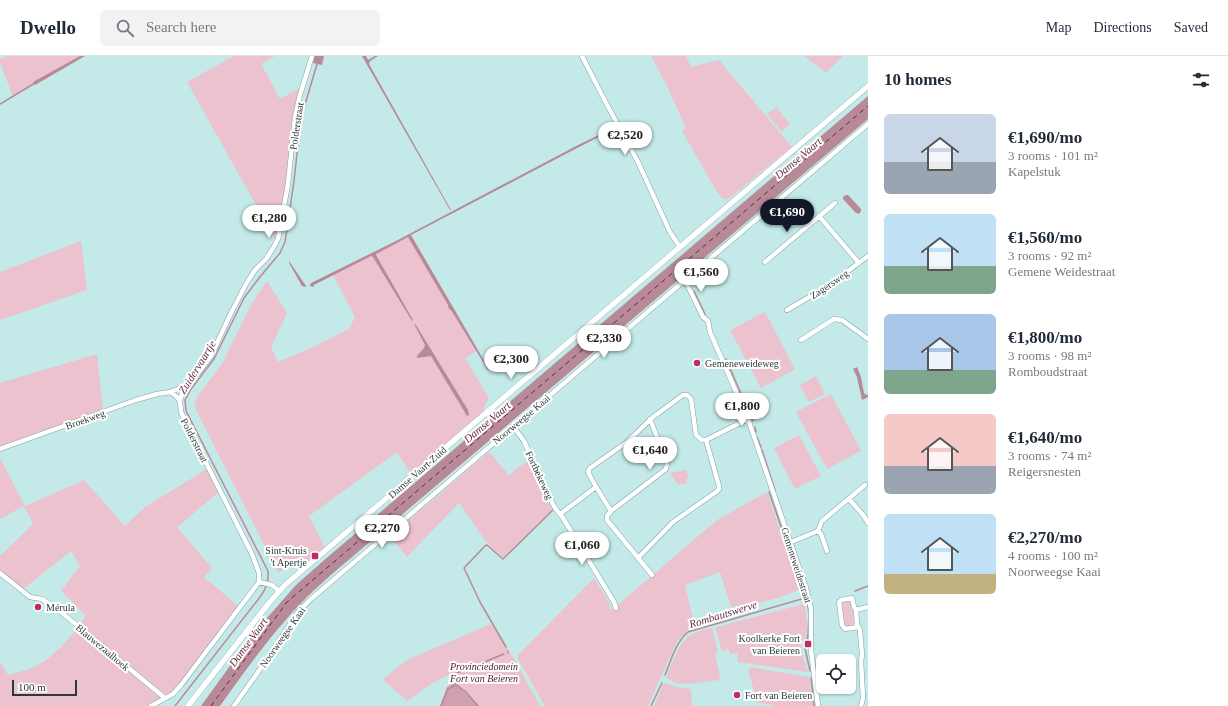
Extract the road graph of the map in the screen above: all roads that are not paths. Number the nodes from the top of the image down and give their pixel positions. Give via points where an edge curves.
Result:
1 (312, 56) edge
2 (582, 56) edge
3 (868, 86) edge
4 (868, 124) edge
5 (835, 203) dead end
6 (819, 216) junction
7 (680, 247) junction
8 (868, 256) edge
9 (765, 262) dead end
10 (859, 263) junction
11 (685, 280) junction
12 (787, 310) dead end
13 (868, 338) edge
14 (801, 340) dead end
15 (186, 386) junction
16 (170, 392) junction
17 (180, 401) junction
18 (650, 419) junction
19 (748, 419) junction
20 (513, 426) junction
21 (706, 440) junction
22 (0, 450) edge
23 (865, 485) dead end
24 (596, 487) junction
25 (849, 499) junction
26 (610, 511) junction
27 (560, 514) junction
28 (868, 523) edge
29 (818, 531) junction
30 (791, 542) junction
31 (827, 552) dead end
32 (638, 558) junction
33 (0, 573) edge
34 (652, 575) dead end
35 (261, 582) junction
36 (279, 591) junction
37 (868, 607) edge
38 (616, 608) dead end
39 (856, 610) junction
40 (858, 627) junction
41 (868, 681) edge
42 (862, 682) junction
43 (165, 698) junction
44 (151, 706) edge
45 (188, 706) edge
46 (234, 706) edge
47 (818, 706) edge
48 (861, 706) edge

1 - 15 street, Polderstraat via 295,117 288,184 278,239 246,284 210,356
2 - 7 street via 638,162 670,232
3 - 7 street, Damse Vaart-Zuid
4 - 11 street, Noorweegse Kaai
5 - 6 street
6 - 9 street
6 - 10 street
7 - 36 street, Damse Vaart-Zuid
8 - 10 street, Zagersweg
10 - 12 street, Zagersweg via 825,288
11 - 19 street, Gemeneweidestraat via 703,317 708,321 710,332
11 - 20 street, Noorweegse Kaai
13 - 14 street via 842,320 834,319
15 - 16 street, Broekweg
15 - 17 street, Polderstraat
16 - 17 street
16 - 22 street, Broekweg via 136,400
17 - 35 street, Polderstraat via 181,412 252,554
18 - 21 street via 683,395 687,395 691,399 696,435
18 - 24 street via 627,442 590,468 588,472
18 - 26 street via 667,463 666,469
19 - 21 street
19 - 30 street, Gemeneweidestraat
20 - 27 street, Fortbekeweg via 524,441 543,485
20 - 46 street, Noorweegse Kaai via 311,599 299,612
21 - 32 street via 718,489 673,522
23 - 25 street
24 - 26 street
24 - 27 street
25 - 28 street
25 - 29 street via 822,521
26 - 32 street via 607,520
27 - 38 street, Fortbekeweg
29 - 30 street
29 - 31 street
30 - 47 street, Gemeneweidestraat via 810,604 811,650
32 - 34 street
33 - 43 street, Blauwezaalhoek via 30,598 42,599 56,608
35 - 36 street via 270,584
35 - 43 street via 181,685
36 - 45 street, Damse Vaart-Zuid
37 - 39 street
39 - 40 street
39 - 40 street via 852,598 839,602 842,625 845,629
40 - 42 street
41 - 42 street
42 - 48 street
43 - 44 street

